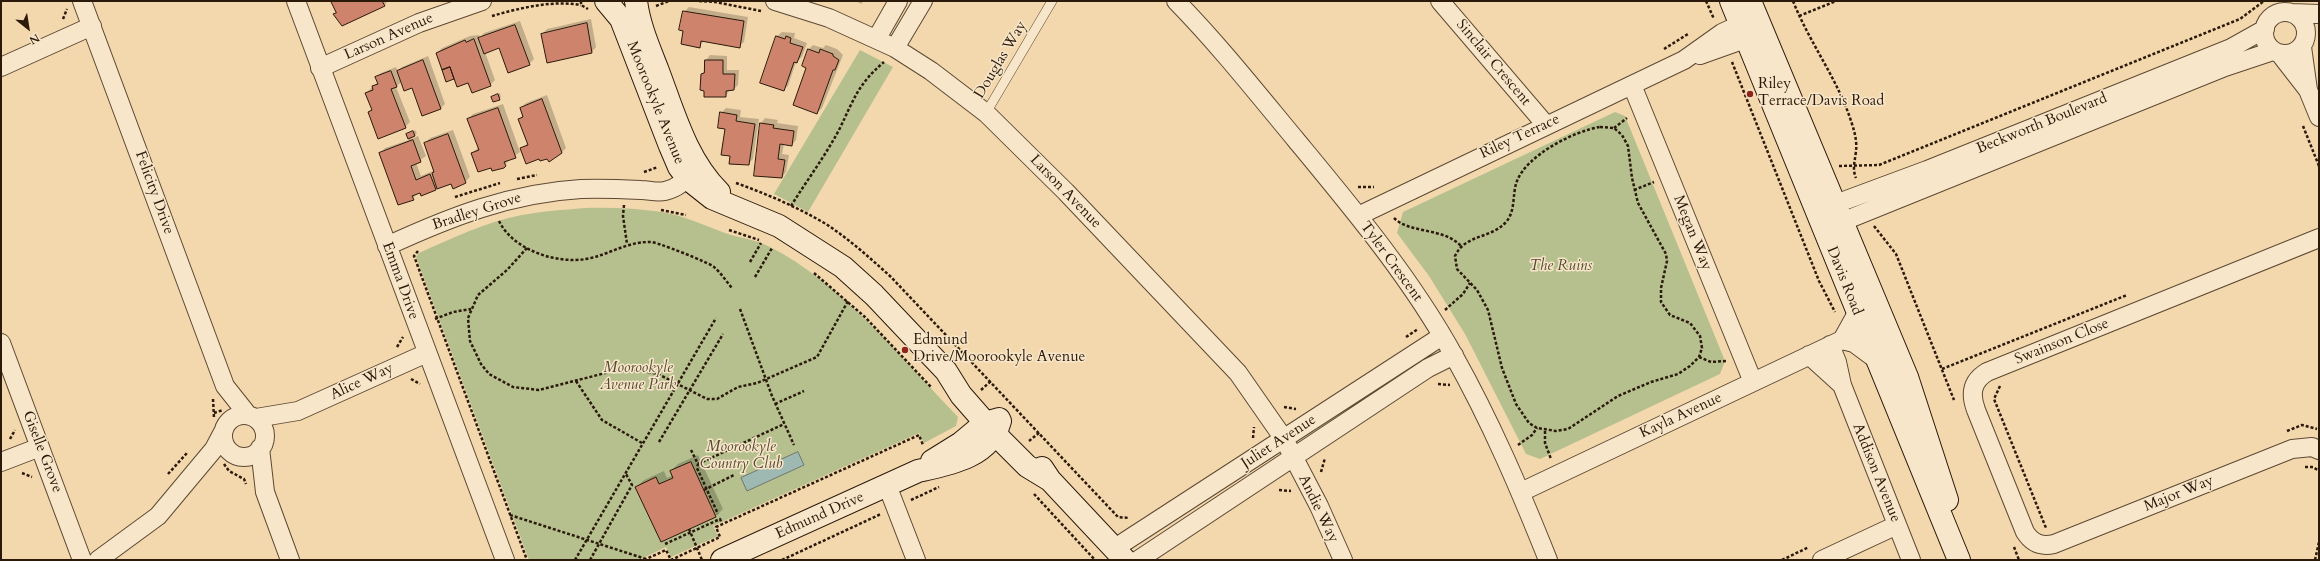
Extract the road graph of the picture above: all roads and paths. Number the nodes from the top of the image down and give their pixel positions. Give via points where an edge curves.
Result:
1 (82, 1) edge
2 (296, 1) edge
3 (607, 1) edge
4 (626, 1) edge
5 (636, 1) edge
6 (775, 1) edge
7 (898, 1) edge
8 (923, 1) edge
9 (1052, 1) edge
10 (1176, 1) edge
11 (1440, 1) edge
12 (1706, 1) edge
13 (1731, 1) edge
14 (1793, 1) edge
15 (1836, 1) edge
16 (2264, 1) edge
17 (581, 5) dead end
18 (484, 9) edge
19 (2292, 13) junction
20 (2319, 14) edge
21 (1799, 16) junction
22 (92, 26) junction
23 (1744, 28) edge
24 (2264, 29) junction
25 (2319, 30) edge
26 (877, 38) junction
27 (2303, 45) junction
28 (2277, 52) junction
29 (890, 57) junction
30 (880, 58) dead end
31 (1, 67) edge
32 (320, 68) junction
33 (1632, 85) junction
34 (2308, 90) junction
35 (986, 113) junction
36 (2319, 117) edge
37 (1546, 125) junction
38 (1854, 165) junction
39 (688, 171) junction
40 (1813, 176) junction
41 (1782, 188) junction
42 (1862, 194) junction
43 (631, 198) junction
44 (1386, 201) junction
45 (617, 206) dead end
46 (656, 210) dead end
47 (1869, 212) junction
48 (1840, 213) junction
49 (686, 215) dead end
50 (1358, 216) junction
51 (506, 217) dead end
52 (1820, 220) junction
53 (779, 226) junction
54 (729, 230) dead end
55 (2319, 238) edge
56 (627, 244) junction
57 (387, 246) junction
58 (1461, 246) junction
59 (527, 248) junction
60 (772, 248) dead end
61 (423, 249) dead end
62 (750, 262) dead end
63 (808, 269) dead end
64 (755, 277) dead end
65 (1470, 283) junction
66 (732, 288) dead end
67 (848, 301) junction
68 (471, 309) junction
69 (740, 309) dead end
70 (1857, 313) junction
71 (716, 318) dead end
72 (437, 319) junction
73 (1432, 320) junction
74 (417, 326) junction
75 (722, 334) dead end
76 (1442, 336) junction
77 (1401, 340) dead end
78 (1836, 342) junction
79 (1, 343) edge
80 (397, 347) dead end
81 (390, 350) dead end
82 (427, 353) junction
83 (1454, 355) junction
84 (1809, 355) junction
85 (1877, 360) junction
86 (766, 380) junction
87 (576, 381) junction
88 (1753, 382) junction
89 (679, 383) junction
90 (2006, 384) dead end
91 (1842, 385) junction
92 (225, 386) junction
93 (1452, 386) dead end
94 (1432, 387) dead end
95 (690, 389) junction
96 (804, 391) dead end
97 (935, 391) dead end
98 (775, 404) junction
99 (1303, 405) dead end
100 (1956, 405) dead end
101 (1263, 407) junction
102 (298, 411) junction
103 (252, 417) junction
104 (222, 420) junction
105 (13, 423) dead end
106 (784, 424) junction
107 (994, 425) junction
108 (1251, 439) dead end
109 (1284, 439) junction
110 (930, 441) dead end
111 (659, 442) dead end
112 (642, 443) junction
113 (262, 445) junction
114 (794, 445) dead end
115 (40, 448) junction
116 (189, 450) dead end
117 (691, 450) dead end
118 (2319, 450) edge
119 (1330, 455) dead end
120 (239, 456) junction
121 (1294, 458) junction
122 (8, 460) edge
123 (698, 464) junction
124 (193, 474) junction
125 (626, 474) junction
126 (734, 475) dead end
127 (33, 478) dead end
128 (164, 479) dead end
129 (887, 485) junction
130 (944, 485) dead end
131 (705, 489) junction
132 (265, 492) junction
133 (1032, 492) dead end
134 (1311, 492) junction
135 (1521, 492) junction
136 (1274, 493) dead end
137 (896, 507) junction
138 (509, 514) junction
139 (718, 514) dead end
140 (722, 524) junction
141 (1897, 525) junction
142 (2046, 528) dead end
143 (689, 531) junction
144 (588, 539) junction
145 (2012, 542) dead end
146 (2319, 542) edge
147 (600, 543) junction
148 (665, 544) dead end
149 (2040, 545) joint
150 (697, 548) junction
151 (1120, 554) edge
152 (82, 560) edge
153 (98, 560) edge
154 (290, 560) edge
155 (504, 560) edge
156 (527, 560) edge
157 (575, 560) edge
158 (590, 560) edge
159 (645, 560) edge
160 (702, 560) edge
161 (722, 560) edge
162 (782, 560) edge
163 (916, 560) edge
164 (1096, 560) edge
165 (1138, 560) edge
166 (1343, 560) edge
167 (1548, 560) edge
168 (1822, 560) edge
169 (1912, 560) edge
170 (1959, 560) edge
171 (1964, 560) edge
172 (2019, 560) edge
173 (2315, 560) edge

1 - 22 street, Felicity Drive
2 - 32 street, Emma Drive
3 - 4 street
3 - 39 street, Moorookyle Avenue via 621,19
5 - 39 street, Moorookyle Avenue via 637,13 684,140
6 - 26 street, Larson Avenue via 829,18
7 - 26 street
8 - 29 street
9 - 35 lane, Douglas Way
10 - 50 street, Tyler Crescent via 1218,47
11 - 37 street, Sinclair Crescent
12 - 23 path via 1716,26
13 - 23 street, Davis Road
14 - 21 path
15 - 21 path
16 - 38 path via 2240,19 1879,165
17 - 18 path via 564,2 516,9
18 - 32 street, Larson Avenue via 419,23
19 - 20 street
19 - 24 street via 2274,15
19 - 27 street via 2306,28
21 - 38 path via 1832,73 1852,123 1856,143
22 - 31 street
22 - 92 street, Felicity Drive
23 - 33 street, Riley Terrace
23 - 40 street, Davis Road
23 - 41 path via 1732,60
24 - 28 street via 2265,41
24 - 42 street, Beckworth Boulevard via 2231,48
25 - 27 street
26 - 29 street, Larson Avenue
27 - 28 street via 2291,54
27 - 34 street
28 - 34 street
28 - 47 street, Beckworth Boulevard via 2225,67
29 - 30 path
29 - 35 street, Larson Avenue via 930,71
29 - 53 path via 865,80 852,99 830,146
32 - 57 street, Emma Drive
33 - 37 street, Riley Terrace
33 - 88 street, Megan Way
34 - 36 street
35 - 101 street, Larson Avenue via 1066,192 1238,373
37 - 44 street, Riley Terrace
38 - 40 path via 1845,165
38 - 42 path
39 - 43 street, Bradley Grove via 666,191
39 - 53 street, Moorookyle Avenue via 707,180 734,206
40 - 41 path
40 - 48 street, Davis Road
40 - 52 street, Davis Road
41 - 78 path via 1819,281 1842,324
42 - 48 street, Beckworth Boulevard
43 - 45 path
43 - 56 path via 623,223
43 - 57 street, Bradley Grove via 602,189 556,191 509,199 463,213
44 - 50 street, Riley Terrace
44 - 58 path via 1392,217 1397,222 1435,232 1456,241
46 - 49 path
47 - 48 street, Beckworth Boulevard
47 - 100 path via 1875,227 1896,254
48 - 52 street, Beckworth Boulevard
48 - 171 street, Davis Road via 1916,401
50 - 73 street, Tyler Crescent
51 - 59 path via 498,219 501,226
52 - 70 street, Davis Road
53 - 107 street, Moorookyle Avenue via 824,254 860,282 946,371 971,386
54 - 62 path via 760,242
55 - 149 street, Swainson Close via 1987,372 1977,379 1972,393 1976,410 2025,532
56 - 59 path via 594,257 578,260 553,258
56 - 66 path via 658,243 702,260 720,272
57 - 74 street, Emma Drive
58 - 65 path via 1454,256 1455,263 1461,275
58 - 65 path via 1491,234 1507,222 1517,180 1522,171 1544,153 1580,132 1600,127 1614,128 1622,135 1628,146 1638,203 1666,254 1661,302 1670,315 1694,326 1700,336 1702,348 1698,357 1684,371 1618,396 1568,428 1546,431 1529,423 1516,404 1502,368 1488,310
59 - 68 path via 507,270 484,288
60 - 64 path
61 - 72 path via 414,256
63 - 67 path
65 - 73 path via 1452,306
67 - 86 path via 817,357
67 - 97 path
68 - 72 path via 452,312
68 - 87 path via 468,331 475,354 489,374 499,381 513,387 539,390
69 - 86 path
70 - 78 street
70 - 85 street, Davis Road
71 - 89 path
72 - 74 path
72 - 138 path
73 - 76 street, Tyler Crescent
73 - 77 path
74 - 82 street, Emma Drive
75 - 95 path
76 - 83 street, Tyler Crescent
76 - 109 street, Juliet Avenue
78 - 84 street, Kayla Avenue
78 - 85 street via 1854,343
78 - 91 street, Addison Avenue
79 - 115 street, Giselle Grove
80 - 81 path
82 - 102 street, Alice Way
82 - 155 street, Emma Drive
83 - 121 street, Juliet Avenue via 1428,368
83 - 135 street, Tyler Crescent
84 - 88 street, Kayla Avenue
84 - 91 street, Addison Avenue
85 - 170 street, Davis Road
86 - 95 path via 738,386 723,397 712,400
86 - 98 path
87 - 89 path via 625,368 658,374
87 - 112 path via 602,420
88 - 135 street, Kayla Avenue
89 - 95 path
89 - 112 path
90 - 142 path via 1998,387 1994,399
91 - 141 street, Addison Avenue
92 - 103 street, Felicity Drive
92 - 104 street, Felicity Drive
93 - 94 path via 1438,383
95 - 111 path
96 - 98 path
98 - 106 path
99 - 101 path via 1296,410 1283,407 1277,398
101 - 108 path via 1248,416 1254,426
101 - 109 street, Larson Avenue
102 - 103 street, Alice Way
102 - 113 street, Alice Way
103 - 104 street
103 - 113 street via 264,428
104 - 120 street via 223,438 227,449
104 - 124 street via 214,449
105 - 122 path via 15,430 9,441
106 - 114 path
106 - 123 path
107 - 129 street, Edmund Drive via 918,471
107 - 151 street, Moorookyle Avenue via 1035,457 1050,480
109 - 121 street, Larson Avenue
109 - 151 street, Juliet Avenue
110 - 140 path via 923,445 919,435
112 - 125 path
113 - 120 street via 252,455
113 - 132 street
115 - 122 street
115 - 152 street, Giselle Grove
116 - 128 path
117 - 123 path
118 - 149 street, Major Way via 2307,447 2292,449 2054,544
119 - 134 path via 1324,459 1320,474 1326,484
120 - 124 street
120 - 132 street
121 - 134 street, Andie Way
121 - 165 street, Juliet Avenue
122 - 127 path via 20,472
123 - 131 path via 697,468
124 - 153 street via 158,516
125 - 144 path
125 - 147 path via 632,485
126 - 131 path
129 - 137 street
129 - 161 street, Edmund Drive
130 - 137 path
131 - 139 path
132 - 154 street
133 - 164 path
134 - 136 path via 1297,503 1291,491 1281,488
134 - 166 street, Andie Way
135 - 167 street, Tyler Crescent
137 - 162 path
137 - 163 street
138 - 144 path
138 - 156 path
140 - 143 path via 720,519
140 - 150 path via 716,527 720,537
141 - 168 street
141 - 169 street, Addison Avenue
143 - 148 path
143 - 150 path
144 - 147 path
144 - 157 path
145 - 172 path
146 - 173 path
147 - 158 path
147 - 159 path
150 - 159 path via 671,560 666,550
150 - 160 path

